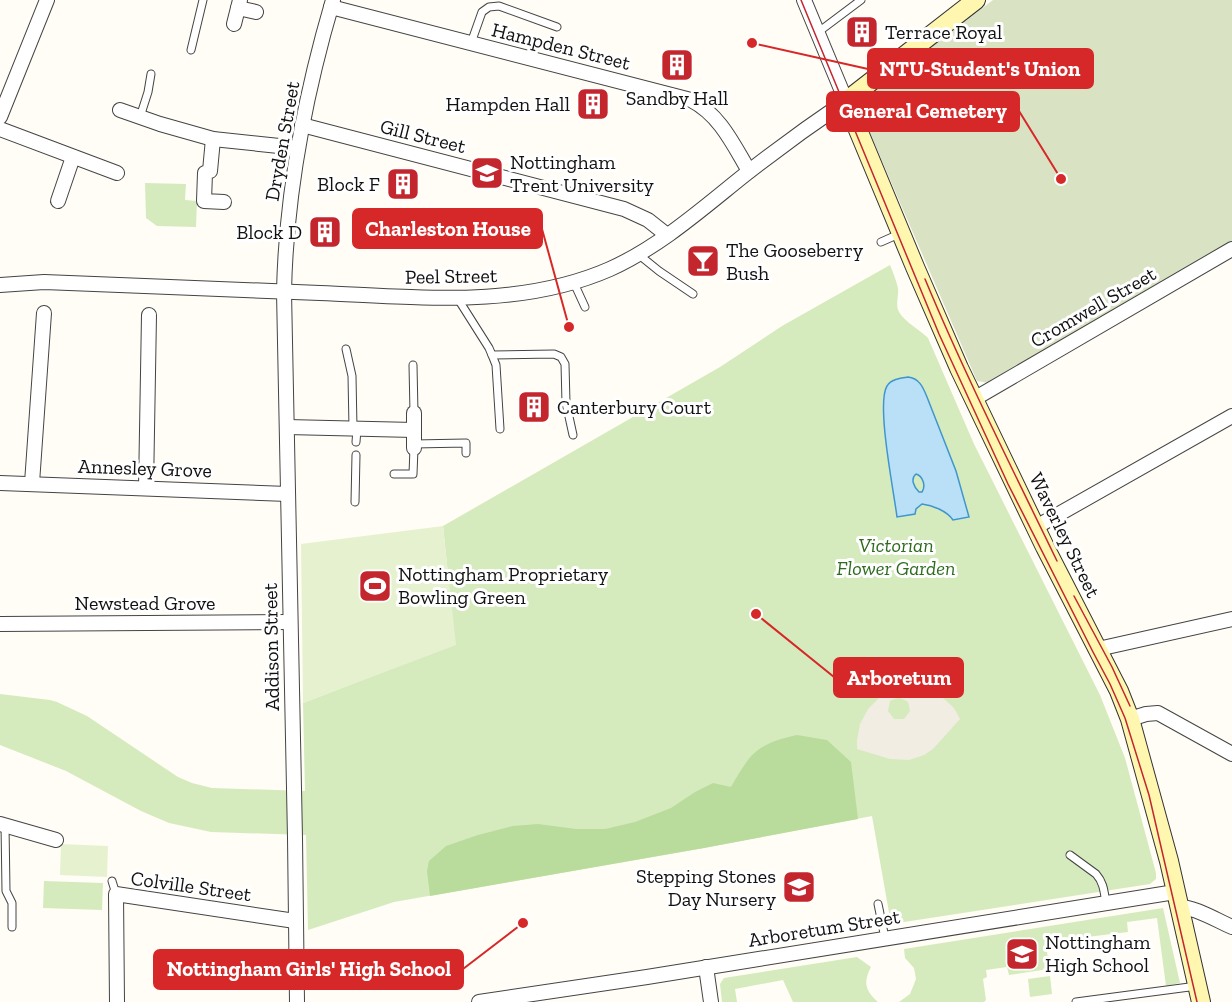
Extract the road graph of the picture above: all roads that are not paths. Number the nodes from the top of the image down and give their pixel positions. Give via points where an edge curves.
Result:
1 (48, 0) edge
2 (203, 0) edge
3 (804, 0) edge
4 (861, 0) edge
5 (976, 0) edge
6 (238, 2) edge
7 (332, 3) edge
8 (256, 12) dead end
9 (234, 24) dead end
10 (557, 27) dead end
11 (817, 33) junction
12 (471, 43) junction
13 (191, 50) dead end
14 (151, 74) dead end
15 (6, 86) edge
16 (846, 101) junction
17 (120, 110) dead end
18 (0, 117) edge
19 (140, 117) junction
20 (302, 125) junction
21 (0, 129) edge
22 (213, 139) junction
23 (298, 148) junction
24 (73, 157) junction
25 (749, 171) junction
26 (117, 173) dead end
27 (58, 201) dead end
28 (224, 202) dead end
29 (901, 233) junction
30 (667, 235) junction
31 (881, 242) dead end
32 (1232, 249) edge
33 (638, 254) junction
34 (574, 283) junction
35 (0, 285) edge
36 (284, 292) junction
37 (693, 294) dead end
38 (458, 298) junction
39 (585, 307) dead end
40 (44, 313) dead end
41 (149, 315) dead end
42 (346, 349) dead end
43 (492, 355) junction
44 (413, 365) dead end
45 (974, 399) junction
46 (414, 413) joint
47 (1232, 416) edge
48 (286, 427) junction
49 (500, 429) dead end
50 (355, 433) junction
51 (573, 435) dead end
52 (414, 440) junction
53 (466, 453) dead end
54 (356, 455) dead end
55 (394, 474) dead end
56 (0, 483) edge
57 (32, 483) junction
58 (146, 488) junction
59 (288, 494) junction
60 (355, 502) dead end
61 (1036, 528) junction
62 (1232, 619) edge
63 (290, 622) junction
64 (0, 624) edge
65 (1098, 649) junction
66 (1130, 719) junction
67 (1232, 754) edge
68 (2, 824) edge
69 (56, 840) dead end
70 (1070, 855) dead end
71 (1177, 899) junction
72 (1106, 903) junction
73 (878, 904) dead end
74 (295, 921) junction
75 (12, 927) dead end
76 (1232, 927) edge
77 (885, 938) junction
78 (706, 967) junction
79 (1199, 994) edge
80 (117, 1002) edge
81 (297, 1002) edge
82 (479, 1002) edge
83 (711, 1002) edge
84 (1077, 1002) edge

1 - 15 street
2 - 13 lane
3 - 11 street
4 - 11 lane
5 - 16 street
6 - 8 street
6 - 9 street
7 - 12 street, Hampden Street
7 - 20 street, Dryden Street
10 - 12 lane via 493,6 482,12
11 - 16 street
12 - 25 street, Hampden Street via 691,100 715,117
14 - 19 lane
15 - 18 street
16 - 25 street, Peel Street
16 - 29 street, Waverley Street
17 - 19 street
19 - 22 street
20 - 23 street, Dryden Street
20 - 30 street, Gill Street via 624,209 648,220
21 - 24 street
22 - 23 street
22 - 28 street via 210,171 205,173 204,201
23 - 36 street, Dryden Street
24 - 26 street
24 - 27 street
25 - 30 street, Peel Street
29 - 31 lane
29 - 45 street, Waverley Street
30 - 33 street, Peel Street
32 - 45 street, Cromwell Street
33 - 34 street, Peel Street
33 - 37 lane
34 - 38 street, Peel Street via 528,292
34 - 39 lane
35 - 36 street, Peel Street via 44,282
36 - 38 street, Peel Street
36 - 48 street, Addison Street
38 - 43 lane
40 - 57 street
41 - 58 street
42 - 50 lane via 352,376
43 - 49 lane
43 - 51 lane via 561,357
44 - 46 lane
45 - 61 street, Waverley Street
46 - 52 street
47 - 61 street
48 - 50 street
48 - 59 street, Addison Street
50 - 52 street
52 - 53 lane via 466,443
52 - 55 lane via 413,474
54 - 60 lane
56 - 57 street, Annesley Grove
57 - 58 street, Annesley Grove
58 - 59 street, Annesley Grove
59 - 63 street, Addison Street
61 - 65 street, Waverley Street
62 - 65 street
63 - 64 street, Newstead Grove
63 - 74 street, Addison Street
65 - 66 street, Waverley Street
66 - 67 street via 1158,713
66 - 71 street, Waverley Street
68 - 69 street
68 - 75 lane
70 - 72 lane via 1100,878
71 - 72 street, Arboretum Street
71 - 76 street via 1183,907
71 - 79 street, Waverley Street
72 - 77 street, Arboretum Street via 1054,905
73 - 77 lane
74 - 80 street, Colville Street via 114,888
74 - 81 street, Addison Street
77 - 78 street, Arboretum Street
78 - 82 street, Arboretum Street
78 - 83 street
79 - 84 lane

